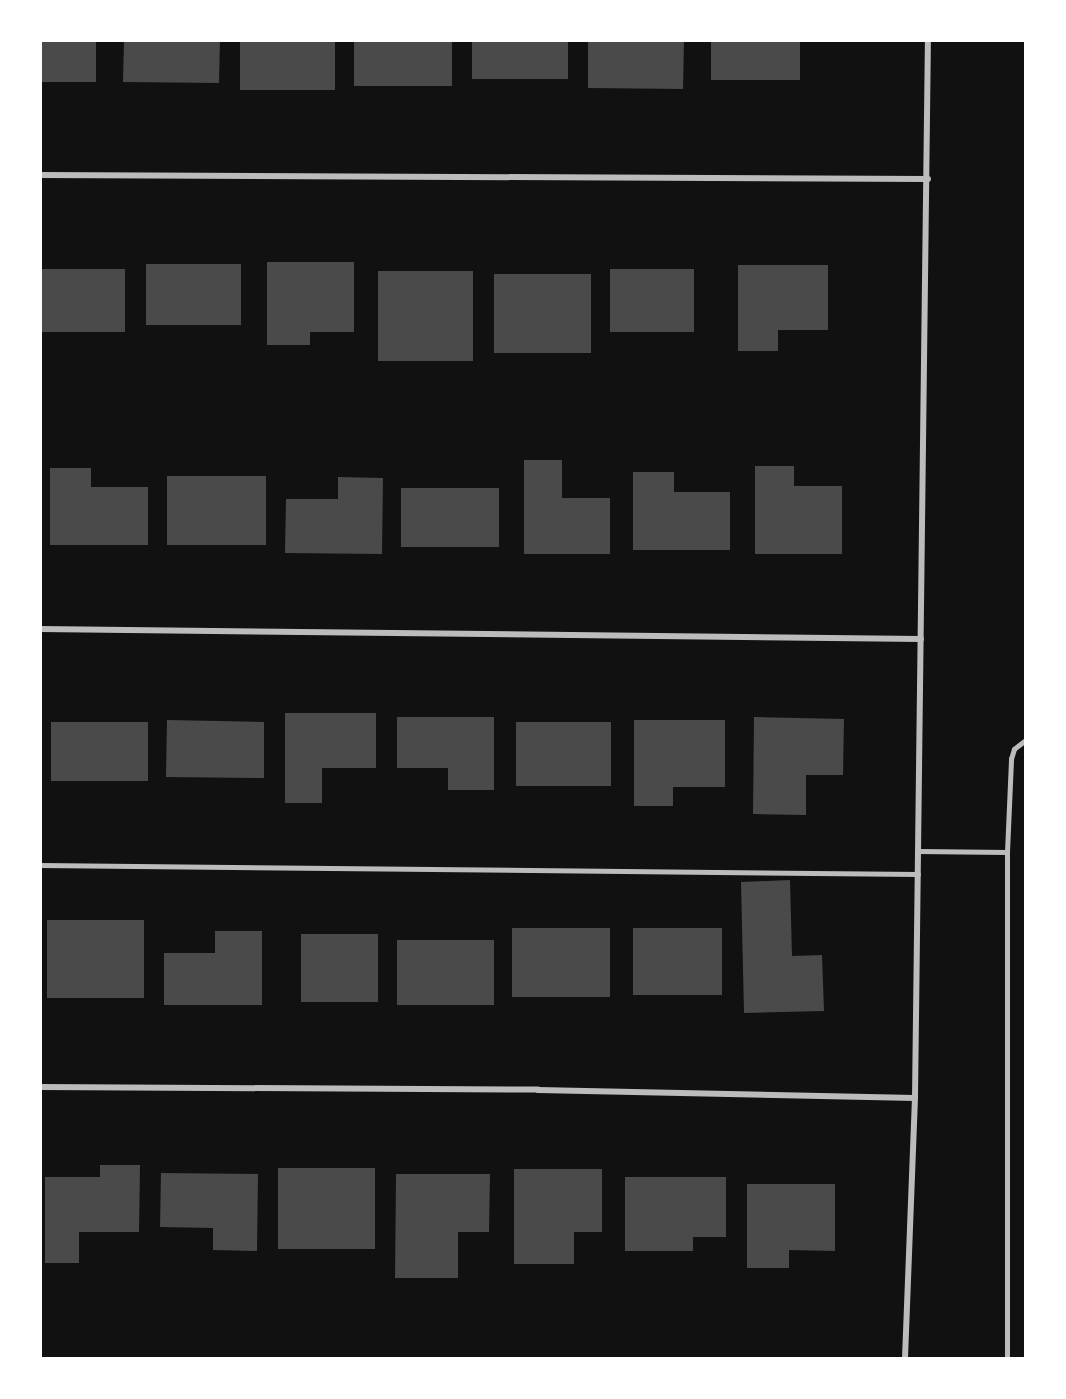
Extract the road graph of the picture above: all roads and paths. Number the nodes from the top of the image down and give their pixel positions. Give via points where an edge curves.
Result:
1 (928, 40) edge
2 (40, 175) edge
3 (928, 179) junction
4 (40, 629) edge
5 (921, 639) junction
6 (1026, 740) edge
7 (918, 851) junction
8 (1007, 852) junction
9 (40, 865) edge
10 (918, 874) junction
11 (40, 1087) edge
12 (915, 1098) junction
13 (905, 1359) edge
14 (1007, 1359) edge

1 - 3 street
2 - 3 street
3 - 5 street
4 - 5 street
5 - 7 street
6 - 8 lane via 1014,749 1011,759
7 - 8 lane
7 - 10 street
8 - 14 lane
9 - 10 lane
10 - 12 street
11 - 12 street via 538,1090
12 - 13 street

